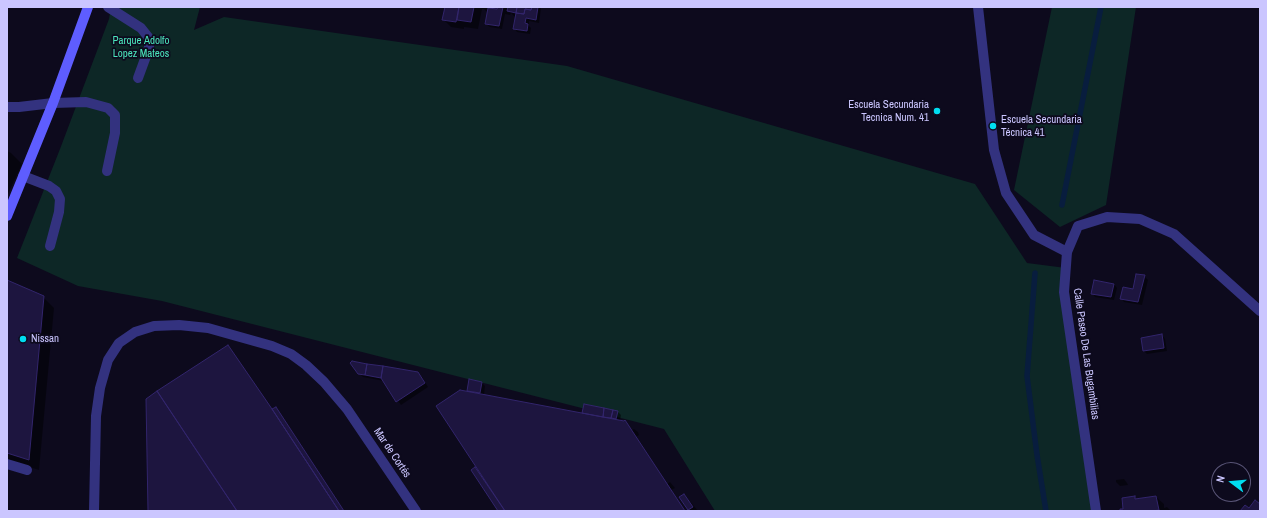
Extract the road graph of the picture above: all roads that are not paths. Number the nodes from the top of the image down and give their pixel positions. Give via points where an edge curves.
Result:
1 (88, 7) edge
2 (108, 7) edge
3 (978, 7) edge
4 (138, 78) dead end
5 (53, 103) junction
6 (7, 107) edge
7 (106, 171) dead end
8 (23, 176) junction
9 (7, 216) edge
10 (50, 246) dead end
11 (1067, 252) junction
12 (1260, 310) edge
13 (7, 464) edge
14 (27, 470) dead end
15 (94, 511) edge
16 (416, 511) edge
17 (1096, 511) edge

1 - 5 street
2 - 4 street via 141,28 150,38
3 - 11 street via 994,150 1006,193 1034,235
5 - 6 street via 19,108
5 - 7 street via 86,102 108,108 115,115 116,133
5 - 8 street
8 - 9 street
8 - 10 street via 48,186 56,191 60,199 60,212
11 - 12 street, Calle Paseo De Las Bugambilias via 1078,226 1107,217 1140,219 1174,234
11 - 17 street, Calle Paseo De Las Bugambilias via 1064,292
13 - 14 street
15 - 16 street, Mar de Cortés via 96,416 108,360 119,343 134,332 154,326 179,325 208,328 272,346 291,354 306,365 347,409

